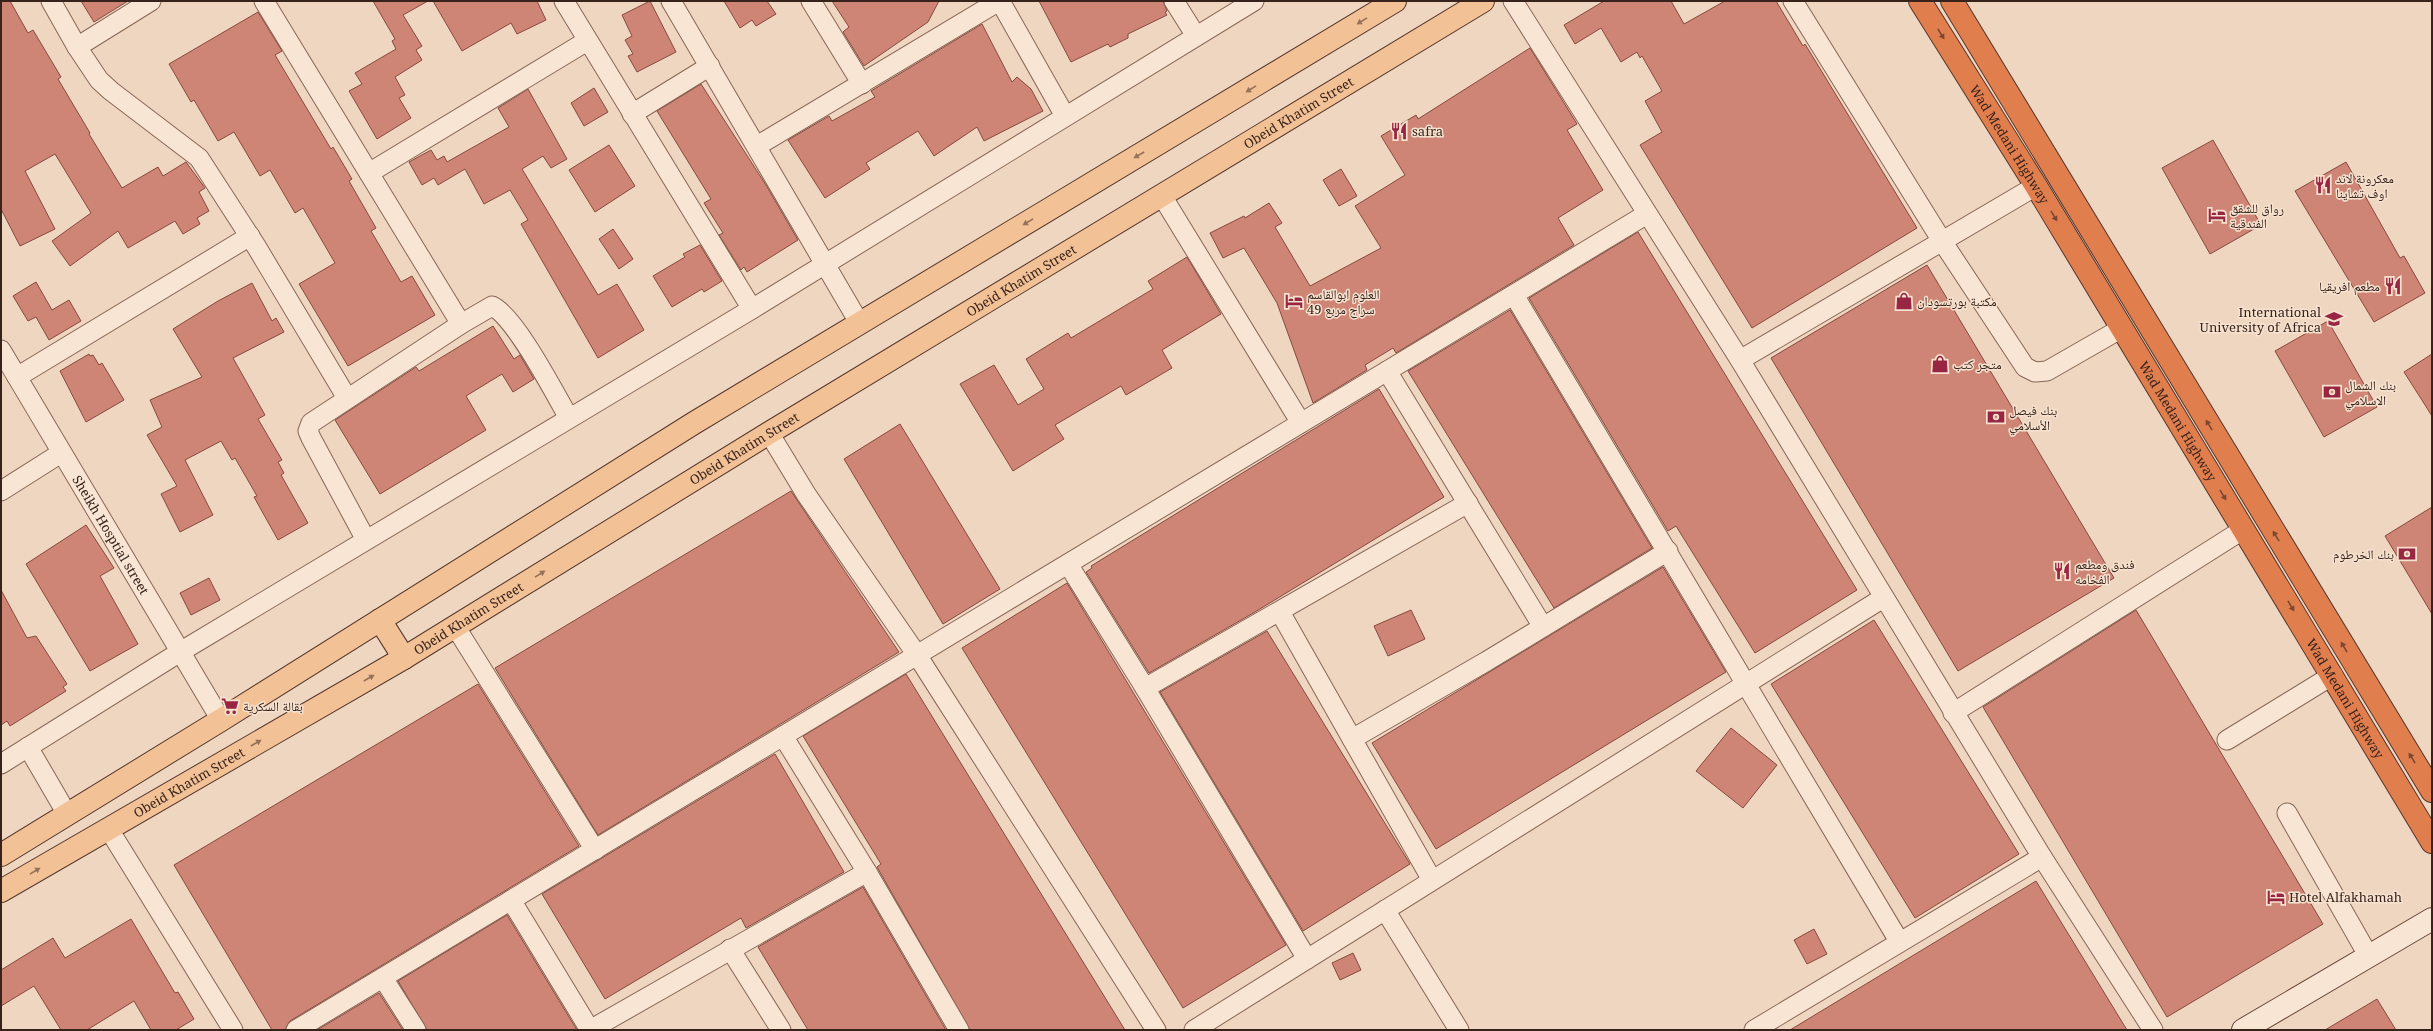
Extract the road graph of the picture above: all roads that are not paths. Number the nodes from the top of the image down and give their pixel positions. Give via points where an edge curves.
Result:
1 (51, 1) edge
2 (151, 1) edge
3 (264, 1) edge
4 (564, 1) edge
5 (671, 1) edge
6 (811, 1) edge
7 (999, 1) edge
8 (1174, 1) edge
9 (1254, 1) edge
10 (1396, 1) edge
11 (1483, 1) edge
12 (1513, 1) edge
13 (1793, 1) edge
14 (1920, 1) edge
15 (1952, 1) edge
16 (1196, 36) junction
17 (587, 41) junction
18 (77, 47) junction
19 (710, 66) junction
20 (862, 84) junction
21 (632, 114) junction
22 (1065, 116) junction
23 (757, 146) junction
24 (369, 173) junction
25 (2036, 186) junction
26 (1162, 196) junction
27 (1647, 214) junction
28 (250, 236) junction
29 (1942, 242) junction
30 (825, 264) junction
31 (1514, 295) junction
32 (752, 309) junction
33 (461, 324) junction
34 (860, 324) junction
35 (2122, 328) junction
36 (1, 350) edge
37 (1740, 360) junction
38 (1387, 371) junction
39 (17, 377) junction
40 (347, 398) junction
41 (570, 418) junction
42 (1301, 423) junction
43 (769, 433) junction
44 (60, 453) junction
45 (1, 491) edge
46 (1468, 503) junction
47 (2244, 529) junction
48 (366, 540) junction
49 (1668, 551) junction
50 (1068, 564) junction
51 (1883, 598) junction
52 (1280, 612) junction
53 (380, 620) junction
54 (455, 626) junction
55 (1543, 627) junction
56 (180, 652) junction
57 (917, 655) junction
58 (404, 658) junction
59 (2333, 675) junction
60 (1746, 683) junction
61 (1145, 688) junction
62 (1953, 713) junction
63 (221, 720) junction
64 (783, 736) junction
65 (1352, 739) junction
66 (2226, 740) dead end
67 (28, 747) junction
68 (1, 764) edge
69 (2432, 791) edge
70 (2286, 813) dead end
71 (67, 814) junction
72 (108, 828) junction
73 (2432, 842) edge
74 (595, 850) junction
75 (1, 855) edge
76 (2042, 857) junction
77 (867, 872) junction
78 (1432, 880) junction
79 (1, 891) edge
80 (511, 900) junction
81 (1385, 910) junction
82 (2432, 919) edge
83 (1899, 942) junction
84 (730, 949) junction
85 (2368, 955) junction
86 (1307, 959) junction
87 (383, 978) junction
88 (233, 1030) edge
89 (296, 1030) edge
90 (416, 1030) edge
91 (590, 1030) edge
92 (780, 1030) edge
93 (959, 1030) edge
94 (1156, 1030) edge
95 (1194, 1030) edge
96 (1459, 1030) edge
97 (1754, 1030) edge
98 (2153, 1030) edge
99 (2244, 1030) edge

1 - 18 street
2 - 18 street
3 - 24 street
4 - 17 street
5 - 19 street
6 - 20 street
7 - 20 street
7 - 22 street
8 - 16 street
9 - 16 street
10 -> 34 main road
11 - 26 main road, Obeid Khatim Street
12 - 27 street
13 - 29 street
14 -> 25 highway, Wad Medani Highway
69 -> 15 highway, Wad Medani Highway
16 - 22 street
17 - 21 street
17 - 24 street
18 - 28 street via 110,92 199,158
19 - 21 street
19 - 23 street
20 - 23 street
21 - 32 street
22 - 30 street
23 - 30 street
24 - 33 street
25 - 29 street
25 -> 35 highway, Wad Medani Highway
26 - 42 street
26 - 43 main road, Obeid Khatim Street
27 - 31 street
27 - 37 street
28 - 39 street
28 - 40 street
29 - 35 street via 2025,367 2035,372 2047,371
29 - 37 street
30 - 32 street
30 - 34 street
31 - 38 street
31 - 49 street
32 - 41 street
33 - 40 street
33 - 41 street via 492,306 500,309 516,330
34 - 53 main road via 694,423
35 -> 47 highway, Wad Medani Highway
36 - 39 street, Sheikh Hosptial street
37 - 51 street
38 - 42 street
38 - 46 street
39 - 44 street, Sheikh Hosptial street
40 - 48 street via 311,423 308,431
41 - 48 street
42 - 50 street
54 -> 43 main road, Obeid Khatim Street
43 - 57 street via 806,494
44 - 45 street
44 - 56 street, Sheikh Hosptial street
46 - 52 street
46 - 55 street
47 -> 59 highway, Wad Medani Highway
47 - 62 street
48 - 56 street
49 - 55 street
49 - 60 street
50 - 57 street
50 - 61 street
51 - 60 street
51 - 62 street
52 - 61 street
52 - 65 street
53 - 58 main road
53 - 63 main road
54 - 58 main road, Obeid Khatim Street
54 - 74 street
55 - 65 street
56 - 63 street, Sheikh Hosptial street
56 - 67 street
57 - 64 street
57 - 94 street
72 -> 58 main road, Obeid Khatim Street
59 - 66 street
59 - 73 highway, Wad Medani Highway
60 - 78 street
60 - 83 street
61 - 86 street
62 - 76 street
63 - 71 main road
64 - 74 street
64 - 77 street
65 - 78 street
67 - 68 street
67 - 71 street
70 - 85 street
71 - 75 main road
79 -> 72 main road, Obeid Khatim Street
72 - 88 street
74 - 80 street
76 - 83 street
76 - 98 street
77 - 84 street
77 - 93 street
78 - 81 street
80 - 87 street
80 - 91 street
81 - 86 street
81 - 96 street
82 - 85 street
83 - 97 street
84 - 91 street
84 - 92 street
85 - 99 street
86 - 95 street
87 - 89 street
87 - 90 street

